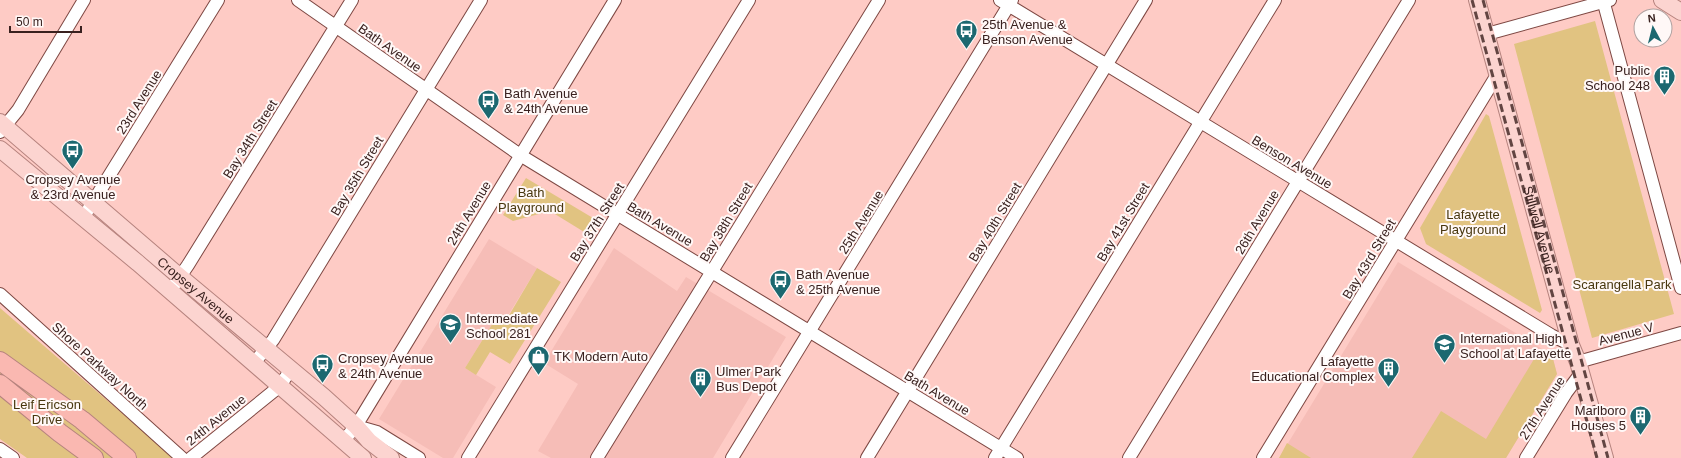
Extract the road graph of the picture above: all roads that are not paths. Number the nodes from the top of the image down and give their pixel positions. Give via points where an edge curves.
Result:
1 (84, 0) edge
2 (218, 0) edge
3 (298, 0) edge
4 (352, 0) edge
5 (481, 0) edge
6 (615, 0) edge
7 (750, 0) edge
8 (878, 0) edge
9 (1146, 0) edge
10 (1275, 0) edge
11 (1409, 0) edge
12 (1477, 0) edge
13 (1662, 0) edge
14 (1606, 1) edge
15 (1007, 2) edge
16 (1681, 12) edge
17 (336, 27) junction
18 (1487, 34) junction
19 (1107, 65) junction
20 (1497, 75) junction
21 (426, 90) junction
22 (1200, 122) junction
23 (2, 126) edge
24 (0, 149) edge
25 (520, 155) junction
26 (1298, 182) junction
27 (93, 201) junction
28 (618, 215) junction
29 (83, 218) junction
30 (1396, 241) junction
31 (712, 272) junction
32 (180, 277) junction
33 (1681, 288) edge
34 (169, 290) junction
35 (0, 294) edge
36 (810, 331) junction
37 (1681, 333) edge
38 (1572, 345) junction
39 (266, 348) junction
40 (0, 351) edge
41 (0, 361) edge
42 (254, 363) junction
43 (1580, 367) junction
44 (291, 369) junction
45 (0, 384) edge
46 (280, 386) junction
47 (907, 391) junction
48 (0, 394) edge
49 (82, 420) junction
50 (356, 426) junction
51 (60, 433) junction
52 (344, 440) junction
53 (0, 449) edge
54 (998, 453) edge
55 (13, 458) edge
56 (94, 458) edge
57 (127, 458) edge
58 (182, 458) edge
59 (192, 458) edge
60 (363, 458) edge
61 (391, 458) edge
62 (419, 458) edge
63 (468, 458) edge
64 (597, 458) edge
65 (732, 458) edge
66 (867, 458) edge
67 (1017, 458) edge
68 (1129, 458) edge
69 (1264, 458) edge
70 (1526, 458) edge
71 (1605, 458) edge

1 - 23 street via 18,110
2 - 27 street, 23rd Avenue
3 - 17 street, Bath Avenue
4 - 17 street, Bay 34th Street
5 - 21 street, Bay 35th Street
6 - 25 street, 24th Avenue
7 - 28 street, Bay 37th Street
8 - 31 street, Bay 38th Street
9 - 19 street, Bay 40th Street
10 - 22 street, Bay 41st Street
11 - 26 street, 26th Avenue
12 - 18 main road, Stillwell Avenue
13 - 16 main road
14 - 18 street
14 - 33 street
15 - 19 street, Benson Avenue
15 - 36 street, 25th Avenue
17 - 21 street, Bath Avenue
17 - 32 street, Bay 34th Street
18 - 20 main road, Stillwell Avenue
19 - 22 street, Benson Avenue
19 - 47 street, Bay 40th Street
20 - 30 street, Bay 43rd Street
20 - 38 main road, Stillwell Avenue
21 - 25 street, Bath Avenue
21 - 39 street, Bay 35th Street via 278,334
22 - 26 street, Benson Avenue
22 - 54 street, Bay 41st Street
23 - 27 main road, Cropsey Avenue
24 - 29 main road, Cropsey Avenue
25 - 28 street, Bath Avenue
25 - 50 street, 24th Avenue
26 - 30 street, Benson Avenue
26 - 68 street, 26th Avenue
27 - 29 street, 23rd Avenue
27 - 32 main road, Cropsey Avenue
28 - 31 street, Bath Avenue
28 - 63 street, Bay 37th Street
29 - 34 main road, Cropsey Avenue
30 - 38 street, Benson Avenue via 1551,335
30 - 69 street, Bay 43rd Street
31 - 36 street, Bath Avenue
31 - 64 street, Bay 38th Street
32 - 34 street, Bay 34th Street
32 - 39 main road, Cropsey Avenue
34 - 42 main road, Cropsey Avenue
35 - 58 street, Shore Parkway North
36 - 47 street, Bath Avenue
36 - 65 street, 25th Avenue
37 - 43 street, Avenue V
38 - 43 main road, Stillwell Avenue
39 - 42 street, Bay 35th Street
39 - 44 main road, Cropsey Avenue
40 - 49 highway
41 - 49 highway
42 - 46 main road, Cropsey Avenue
43 - 70 street, 27th Avenue
43 - 71 main road, Stillwell Avenue
44 - 46 street, 24th Avenue
44 - 50 main road, Cropsey Avenue
45 - 51 highway
46 - 52 main road, Cropsey Avenue
46 - 59 street, 24th Avenue
47 - 54 street, Bath Avenue
47 - 66 street, Bay 40th Street
48 - 51 highway
49 - 57 highway
50 - 52 street, 24th Avenue
50 - 61 main road, Cropsey Avenue via 369,441
50 - 62 street via 376,432
51 - 56 highway
52 - 60 main road, Cropsey Avenue
53 - 55 street
54 - 67 street, Bath Avenue

